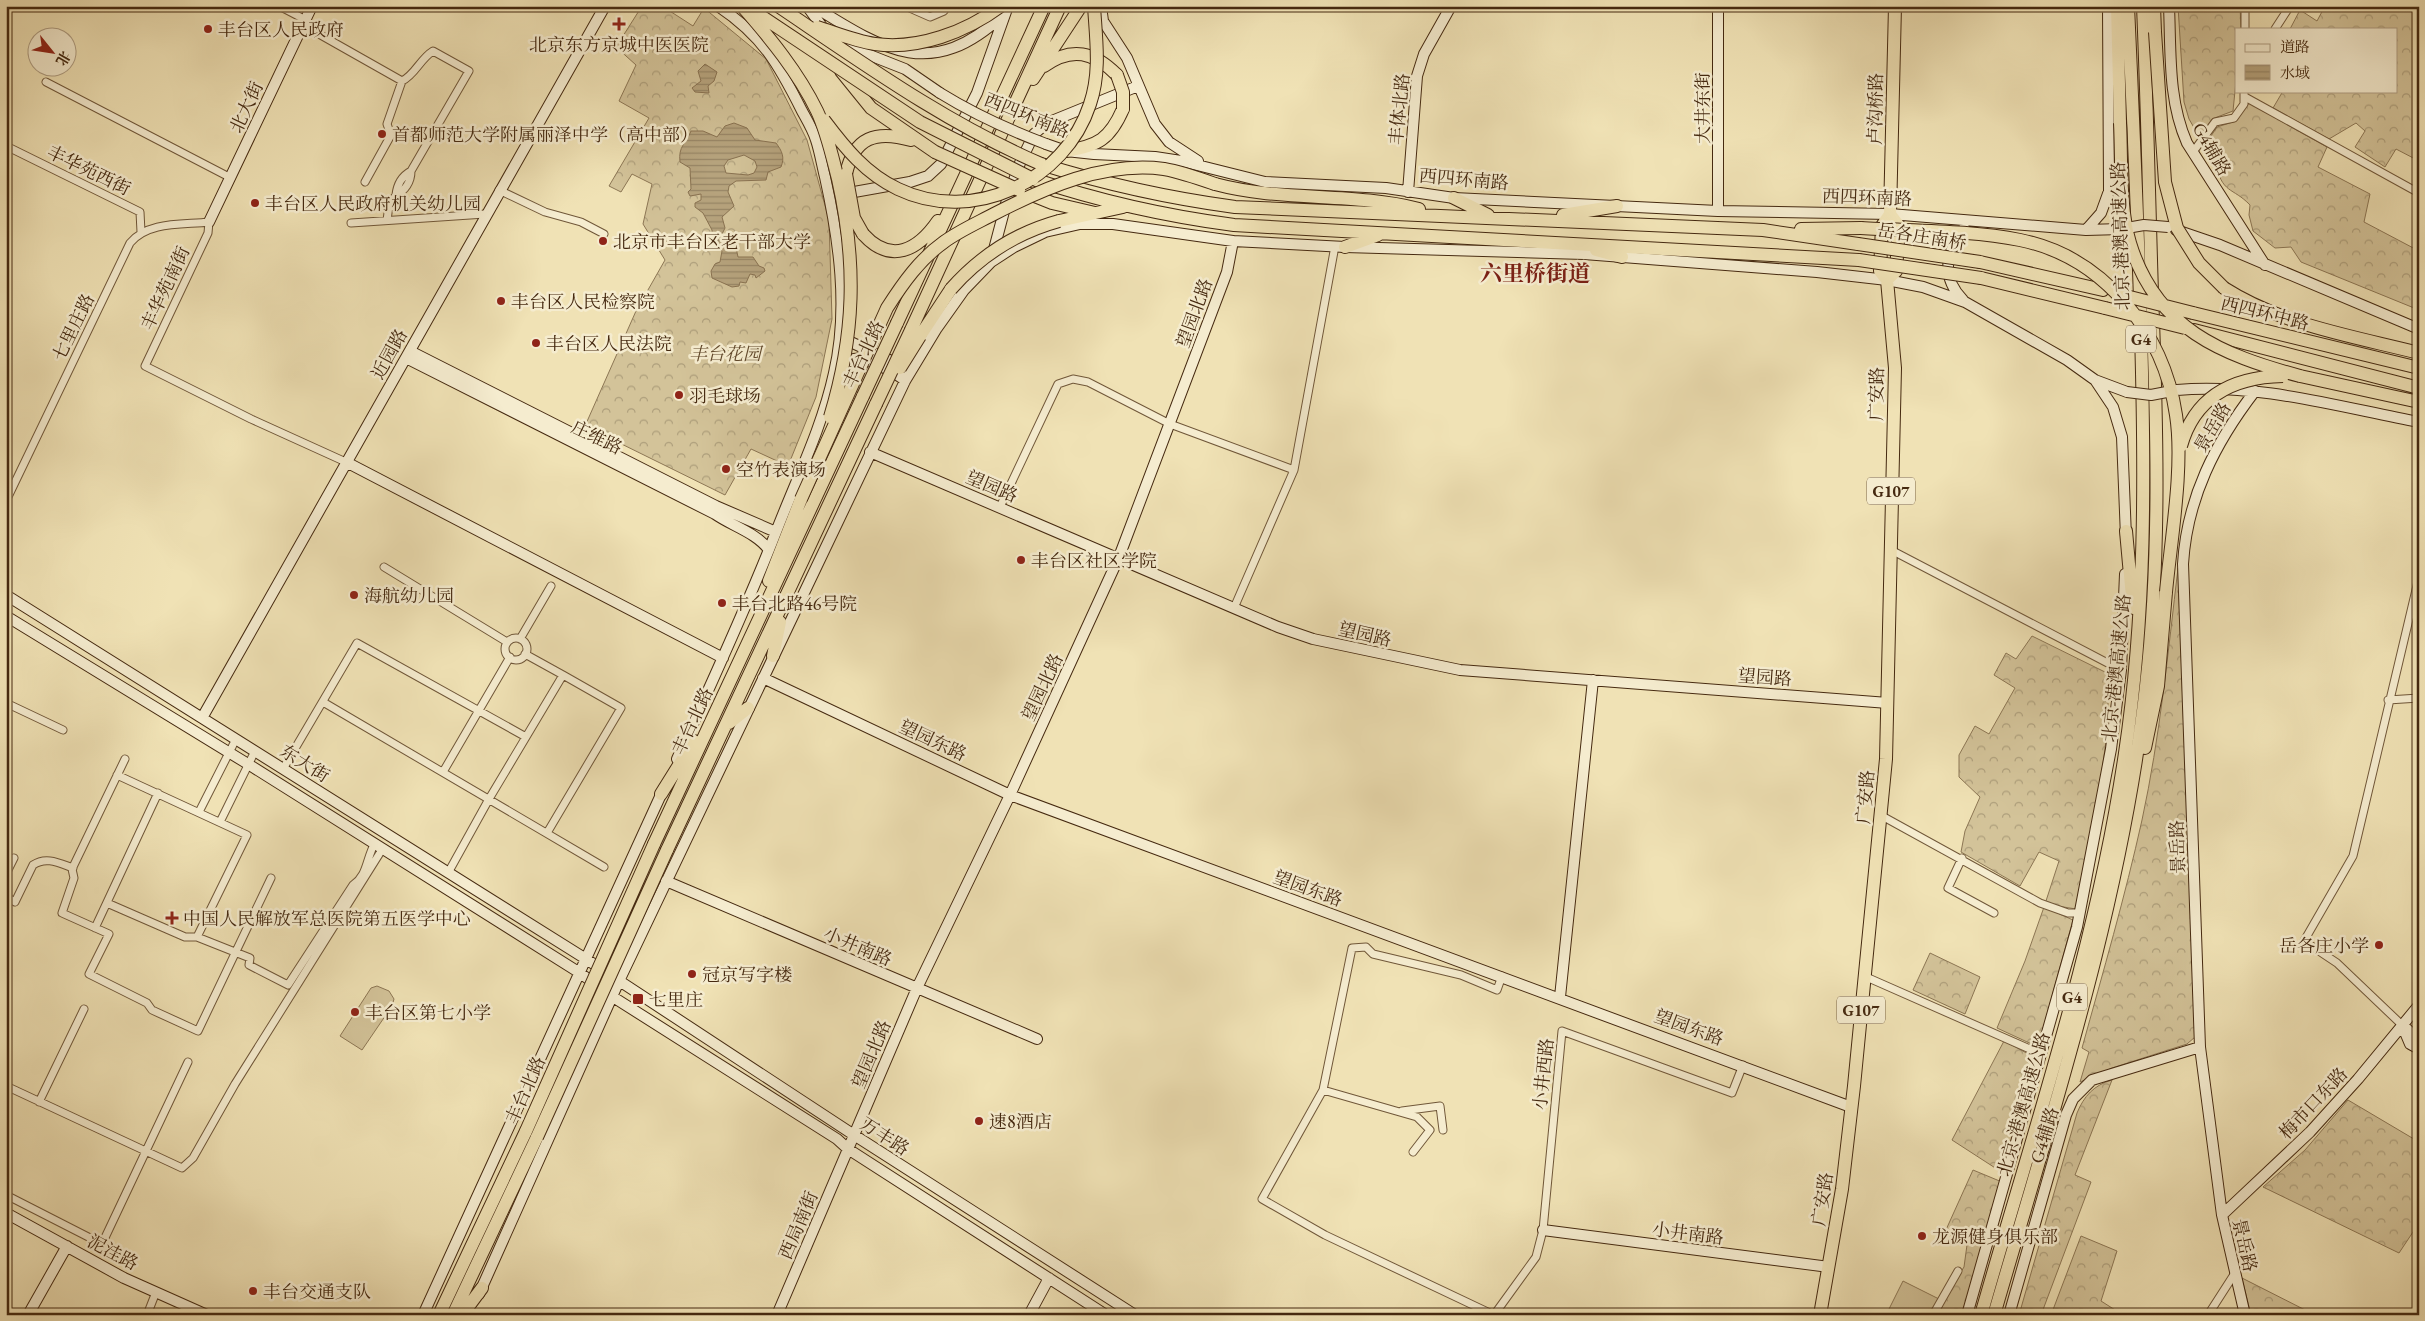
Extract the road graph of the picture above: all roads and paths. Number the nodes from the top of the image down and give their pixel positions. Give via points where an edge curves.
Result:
1 (279, 6) edge
2 (312, 6) edge
3 (605, 6) edge
4 (718, 6) edge
5 (744, 6) edge
6 (779, 6) edge
7 (904, 6) edge
8 (947, 6) edge
9 (1044, 6) edge
10 (1060, 6) edge
11 (1081, 6) edge
12 (1094, 6) edge
13 (1101, 6) edge
14 (1451, 6) edge
15 (1718, 6) edge
16 (1895, 6) edge
17 (2108, 6) edge
18 (2116, 6) edge
19 (2128, 6) edge
20 (2143, 6) edge
21 (2154, 6) edge
22 (2169, 6) edge
23 (2245, 6) edge
24 (2290, 6) edge
25 (813, 7) edge
26 (1004, 9) edge
27 (730, 14) junction
28 (799, 20) junction
29 (305, 22) junction
30 (2245, 28) edge
31 (2276, 28) edge
32 (793, 38) junction
33 (833, 41) junction
34 (1040, 69) junction
35 (841, 71) joint
36 (402, 81) junction
37 (46, 82) dead end
38 (1138, 86) junction
39 (2245, 94) edge
40 (817, 110) junction
41 (1010, 112) junction
42 (920, 142) junction
43 (6, 146) edge
44 (1066, 151) junction
45 (2193, 152) junction
46 (1206, 166) junction
47 (231, 178) junction
48 (365, 182) dead end
49 (499, 190) junction
50 (960, 190) junction
51 (1408, 192) junction
52 (2419, 193) edge
53 (829, 196) junction
54 (1454, 198) junction
55 (1126, 206) junction
56 (1617, 206) junction
57 (1718, 211) junction
58 (1095, 213) junction
59 (485, 214) junction
60 (1890, 214) junction
61 (1443, 215) junction
62 (1493, 218) junction
63 (387, 220) junction
64 (1538, 220) junction
65 (1971, 220) junction
66 (209, 222) junction
67 (351, 222) dead end
68 (1763, 230) junction
69 (2086, 230) junction
70 (141, 232) junction
71 (1384, 232) junction
72 (604, 234) dead end
73 (1233, 241) junction
74 (1566, 243) junction
75 (1858, 244) joint
76 (1340, 247) junction
77 (1622, 257) junction
78 (991, 262) junction
79 (2265, 265) junction
80 (1887, 280) junction
81 (2103, 290) joint
82 (1966, 302) junction
83 (2419, 329) edge
84 (2194, 330) joint
85 (916, 333) junction
86 (840, 336) junction
87 (2419, 353) edge
88 (408, 355) junction
89 (2419, 368) edge
90 (911, 370) junction
91 (834, 372) junction
92 (2300, 376) junction
93 (2095, 380) junction
94 (905, 381) junction
95 (2419, 388) edge
96 (2255, 391) junction
97 (2419, 402) edge
98 (2419, 422) edge
99 (1170, 424) junction
100 (870, 452) junction
101 (2178, 457) junction
102 (348, 463) junction
103 (1294, 470) junction
104 (10, 485) edge
105 (801, 499) junction
106 (6, 501) edge
107 (1000, 507) junction
108 (2126, 531) junction
109 (776, 532) junction
110 (769, 550) junction
111 (1890, 550) junction
112 (1119, 557) junction
113 (384, 567) dead end
114 (2419, 577) edge
115 (550, 586) dead end
116 (6, 595) edge
117 (784, 603) junction
118 (1234, 608) junction
119 (761, 613) junction
120 (6, 616) edge
121 (520, 639) junction
122 (507, 642) junction
123 (525, 654) junction
124 (774, 656) junction
125 (510, 657) junction
126 (723, 658) junction
127 (2121, 670) junction
128 (2135, 673) junction
129 (563, 675) junction
130 (763, 678) junction
131 (1593, 680) junction
132 (722, 697) junction
133 (2419, 698) edge
134 (2388, 700) junction
135 (323, 702) junction
136 (6, 703) edge
137 (1888, 703) junction
138 (748, 708) junction
139 (479, 710) junction
140 (202, 718) junction
141 (727, 725) junction
142 (63, 730) dead end
143 (526, 737) junction
144 (236, 739) junction
145 (255, 751) junction
146 (229, 753) junction
147 (125, 759) dead end
148 (248, 764) junction
149 (283, 769) junction
150 (443, 772) junction
151 (117, 775) junction
152 (158, 794) junction
153 (661, 794) junction
154 (1010, 795) junction
155 (489, 799) junction
156 (199, 812) junction
157 (1882, 816) junction
158 (220, 822) junction
159 (547, 833) junction
160 (379, 846) junction
161 (14, 858) dead end
162 (1962, 858) junction
163 (2117, 864) junction
164 (604, 867) dead end
165 (73, 868) junction
166 (448, 873) junction
167 (6, 874) edge
168 (272, 878) dead end
169 (666, 882) junction
170 (618, 888) junction
171 (6, 897) edge
172 (107, 903) junction
173 (1994, 913) dead end
174 (2080, 913) junction
175 (648, 921) junction
176 (95, 928) junction
177 (197, 937) junction
178 (235, 952) junction
179 (586, 959) junction
180 (580, 973) junction
181 (1502, 976) junction
182 (1864, 976) junction
183 (619, 981) junction
184 (916, 988) junction
185 (613, 997) junction
186 (1560, 997) junction
187 (2419, 1005) edge
188 (84, 1009) dead end
189 (2402, 1025) junction
190 (1037, 1039) dead end
191 (2419, 1041) edge
192 (2200, 1047) junction
193 (2419, 1050) edge
194 (2041, 1054) junction
195 (188, 1062) dead end
196 (1743, 1065) junction
197 (6, 1086) edge
198 (1323, 1090) junction
199 (39, 1102) junction
200 (1852, 1107) junction
201 (1400, 1112) junction
202 (1442, 1130) dead end
203 (531, 1134) junction
204 (854, 1135) junction
205 (848, 1149) junction
206 (145, 1152) junction
207 (1414, 1152) dead end
208 (6, 1195) edge
209 (6, 1213) edge
210 (2222, 1215) junction
211 (1543, 1230) junction
212 (68, 1246) junction
213 (1829, 1267) junction
214 (1958, 1271) dead end
215 (2235, 1272) junction
216 (1049, 1278) junction
217 (482, 1288) junction
218 (156, 1292) junction
219 (448, 1295) junction
220 (1995, 1313) edge
221 (28, 1315) edge
222 (147, 1315) edge
223 (207, 1315) edge
224 (423, 1315) edge
225 (433, 1315) edge
226 (439, 1315) edge
227 (453, 1315) edge
228 (462, 1315) edge
229 (469, 1315) edge
230 (777, 1315) edge
231 (1029, 1315) edge
232 (1106, 1315) edge
233 (1135, 1315) edge
234 (1494, 1315) edge
235 (1820, 1315) edge
236 (1933, 1315) edge
237 (1967, 1315) edge
238 (1981, 1315) edge
239 (2009, 1315) edge
240 (2208, 1315) edge
241 (2245, 1315) edge

1 - 29 street
2 - 29 street, 北大街
3 - 49 street, 近园路
4 - 27 street
5 - 32 street
5 - 40 highway, bridge via 776,44
5 - 55 highway, bridge via 920,122 1033,178
6 - 28 highway, 西四环南路, bridge
6 - 33 street, 西四环南路
7 - 8 street via 930,17 944,11
9 - 50 highway, 丰台北路
10 - 41 highway
11 - 34 highway
12 - 40 highway, bridge via 1098,51 1096,78 1090,105 1078,131 1043,171 1004,193 983,199 943,201 900,190 859,163
13 - 38 street via 1103,21 1127,58
14 - 51 street, 丰体北路 via 1427,48 1417,76
15 - 57 street, 大井东街
16 - 60 highway, 卢沟桥路 / G107
17 - 69 street via 2109,191 2101,213
18 - 92 highway, bridge via 2124,206 2130,244 2146,280 2184,326 2218,348 2250,363
19 - 128 highway, 北京-港澳高速公路 / G4 via 2144,434 2144,554
20 - 163 highway, 北京-港澳高速公路 / G4 via 2157,428 2157,554 2146,686
21 - 87 highway, bridge via 2165,182 2177,228 2199,263 2224,288 2251,305 2284,318
22 - 45 street, G4辅路 via 2173,103 2179,125
23 - 30 street
24 - 31 street
25 - 26 street via 895,50 917,54 961,46 985,31
25 - 33 street
26 - 28 highway, bridge via 936,38 893,45 857,40
26 - 53 street via 992,56 977,93 941,164 928,176 910,182
27 - 32 street
27 - 53 street via 757,37 779,66 816,140
28 - 61 highway, 西四环南路, bridge via 928,106 972,132 1041,164 1123,187 1235,207
29 - 36 street
29 - 47 street, 北大街
32 - 35 street
33 - 44 street, 西四环南路, bridge via 904,69 969,111 1013,132
34 - 41 highway
34 - 44 highway, bridge via 1055,58 1083,54 1103,61 1117,76 1123,92 1123,109 1115,128 1102,141
35 - 42 highway via 871,108
36 - 48 street via 388,124 391,135
36 - 63 street via 433,51 469,71 411,171 411,178 389,206
37 - 47 street
38 - 46 street via 1161,134
38 - 78 street via 1047,123 1034,134 1007,200
39 - 45 street via 2244,104 2234,118 2215,122
39 - 52 street
40 - 105 highway, bridge via 831,151 849,232 852,312 840,386
41 - 85 highway, 丰台北路
42 - 50 highway, bridge via 892,134 877,135 856,148 846,174 854,218 862,234 870,242 891,252 905,251 930,233
42 - 58 highway, bridge via 987,177 1052,203
43 - 70 street, 丰华苑西街 via 140,212
44 - 46 street, 西四环南路 via 1117,157 1155,157
45 - 79 street, G4辅路
46 - 51 street, 西四环南路 via 1265,182
47 - 66 street, 北大街
49 - 59 street, 近园路
49 - 72 street
50 - 119 highway, 丰台北路, bridge
51 - 54 street, 西四环南路
53 - 86 street, 丰台北路 via 841,275
54 - 56 street, 西四环南路
54 - 62 highway
55 - 58 highway
55 - 71 highway via 1234,225
56 - 57 street, 西四环南路
56 - 64 highway
57 - 60 street, 西四环南路
58 - 85 highway, bridge via 1034,228 1010,240 966,272
59 - 63 street
59 - 88 street, 近园路
60 - 65 street, 西四环南路
60 - 80 highway, G107 via 1882,226 1880,271
61 - 62 highway, 西四环南路
61 - 105 highway, bridge via 1380,201 1243,192 1163,169 1100,172 1071,179 1040,192 944,242 914,270 888,308
62 - 64 highway, 西四环南路
63 - 67 street
64 - 68 highway, 西四环南路
65 - 69 street, 西四环南路
65 - 82 street via 1952,244 1947,267 1952,289
66 - 70 street via 156,227
66 - 102 street, 丰华苑南街 via 208,233 145,366
68 - 75 highway, 西四环南路
68 - 101 highway, bridge via 1861,228 1998,236 2050,249 2082,266 2112,288 2141,322 2158,353 2170,383
69 - 79 street, 西四环南路, bridge via 2144,225 2168,227
70 - 104 street, 七里庄路 via 130,243
71 - 74 highway
71 - 76 highway
73 - 76 street
73 - 78 street via 1113,224 1080,224 1045,232
73 - 99 street, 望园北路 via 1227,272
74 - 77 highway
74 - 84 highway, 岳各庄南桥, bridge via 1859,260 1981,278
75 - 81 highway, 岳各庄南桥, bridge via 1980,262
76 - 77 street
76 - 103 street
77 - 80 street
78 - 90 street via 964,290
79 - 83 street
80 - 82 street via 1923,287
80 - 111 highway, 广安路 / G107 via 1895,368
81 - 89 highway, 西四环中路, bridge
82 - 93 street via 2068,360
84 - 95 highway, 西四环中路
85 - 117 highway, 丰台北路, bridge via 876,404
86 - 90 street
86 - 91 street, 丰台北路
88 - 102 street, 近园路
88 - 109 street, 庄维路 via 716,506
88 - 110 street, 庄维路 via 715,514 762,541
90 - 94 street
91 - 94 street via 848,361 862,358
91 - 109 street, 丰台北路 via 817,428
92 - 97 highway
92 - 101 highway, bridge via 2257,376 2229,385 2205,403 2186,428
93 - 96 street, bridge via 2127,392 2151,395 2210,387
93 - 108 street via 2113,407 2122,437
94 - 100 street
96 - 98 street
96 - 192 street, 景岳路 via 2230,423 2199,486 2185,537 2183,564
99 - 103 street
99 - 107 street via 1088,382 1073,379 1058,384
99 - 112 street, 望园北路
100 - 107 street, 望园路
100 - 124 street
101 - 163 highway, bridge via 2158,686
102 - 126 street
102 - 140 street, 近园路
103 - 118 street
104 - 106 street, 七里庄路
105 - 119 highway via 773,566
107 - 112 street, 望园路
108 - 127 street
108 - 128 highway via 2132,579
109 - 110 street, 丰台北路
110 - 126 street, 丰台北路
111 - 127 street
111 - 137 highway, 广安路 / G107
112 - 118 street, 望园路
112 - 154 street, 望园北路
113 - 122 street
114 - 134 street
115 - 121 street
116 - 140 street, 东大街
117 - 124 highway
117 - 141 highway, 丰台北路
118 - 131 street, 望园路 via 1314,639 1434,666
119 - 132 highway, 丰台北路
120 - 146 street, 东大街
121 - 122 street via 513,638
121 - 123 street via 527,647
122 - 125 street via 506,652
123 - 125 street via 520,658
123 - 129 street
124 - 130 street
125 - 139 street
126 - 153 street, 丰台北路
127 - 174 street via 2104,787
128 - 238 highway, 北京-港澳高速公路 / G4 via 2125,753 2090,932
129 - 143 street
129 - 159 street via 621,708
130 - 138 street
130 - 154 street, 望园东路
131 - 137 street, 望园路
131 - 186 street
132 - 153 highway
132 - 203 highway, 丰台北路, bridge via 654,844
133 - 134 street
134 - 189 street via 2352,856 2304,941 2337,963
135 - 139 street via 357,642
135 - 149 street
135 - 150 street
136 - 142 street
137 - 157 highway, 广安路 / G107
138 - 141 highway
138 - 169 street
139 - 143 street
139 - 150 street
140 - 144 street, 东大街
141 - 203 highway, 丰台北路, bridge
143 - 155 street
144 - 145 street, 东大街
144 - 146 street
145 - 148 street
145 - 149 street, 东大街
146 - 148 street, 东大街
146 - 156 street
147 - 151 street
148 - 158 street
148 - 160 street, 东大街
149 - 166 street, 东大街
150 - 155 street
151 - 152 street
151 - 165 street
152 - 156 street
152 - 172 street
153 - 170 street, 丰台北路
154 - 181 street, 望园东路
154 - 184 street, 望园北路
155 - 159 street
155 - 166 street
156 - 158 street
157 - 162 street
157 - 182 highway, 广安路 / G107
158 - 177 street via 247,835
159 - 164 street
160 - 178 street via 368,855 360,880 353,885 288,985 249,965 250,958
160 - 180 street, 东大街
160 - 206 street via 193,1158 182,1168
161 - 167 street
162 - 173 street via 1948,888
162 - 174 street via 2040,903 2068,913
163 - 220 highway, 北京-港澳高速公路 / G4 via 2091,977
165 - 171 street via 51,860 38,862 33,865 15,902
165 - 176 street via 74,878 62,913
166 - 179 street, 东大街
168 - 178 street
169 - 175 street
169 - 184 street, 小井南路
170 - 175 street via 617,905 625,921 630,924
170 - 179 street, 丰台北路
172 - 176 street
172 - 177 street via 185,937
174 - 194 street
175 - 183 street
176 - 178 street via 109,934 89,974 147,1003 152,1010 198,1031
177 - 178 street
179 - 180 street, 丰台北路
179 - 183 street, 万丰路
180 - 185 street, 万丰路
180 - 224 street, 丰台北路
181 - 186 street, 望园东路
181 - 198 street via 1498,990 1461,975 1373,954 1366,947 1352,948
182 - 194 street
182 - 200 highway, 广安路 / G107
183 - 185 street
183 - 204 street, 万丰路
184 - 190 street, 小井南路
184 - 204 street, 望园北路
185 - 205 street, 万丰路
185 - 217 street
186 - 196 street, 望园东路
187 - 189 street, 梅市口东路
188 - 199 street
189 - 191 street
189 - 193 street via 2410,1044
189 - 210 street, 梅市口东路 via 2310,1132
192 - 210 street, 景岳路
192 - 239 street, G4辅路 via 2092,1080 2072,1099
194 - 237 street
195 - 206 street
196 - 200 street, 望园东路
196 - 211 street, 小井西路 via 1732,1093 1562,1031
197 - 199 street
198 - 201 street
198 - 234 street via 1262,1199 1325,1235
199 - 206 street
200 - 213 highway, 广安路 / G107
201 - 202 street via 1440,1106
201 - 207 street via 1417,1117 1430,1130
203 - 219 highway, 丰台北路
203 - 227 highway, 丰台北路
204 - 205 street, 望园北路
204 - 233 street, 万丰路
205 - 216 street, 万丰路
205 - 230 street, 西局南街
206 - 208 street via 102,1244
209 - 212 street, 泥洼路
210 - 215 street, 景岳路
211 - 213 street, 小井南路
211 - 234 street, 小井西路 via 1536,1257
212 - 218 street, 泥洼路
212 - 221 street
213 - 235 highway, 广安路 / G107
214 - 236 street
215 - 240 street
215 - 241 street, 景岳路
216 - 231 street
216 - 232 street, 万丰路
217 - 228 highway
217 - 229 street
218 - 222 street
218 - 223 street, 泥洼路
219 - 225 highway
219 - 226 highway, 丰台北路

